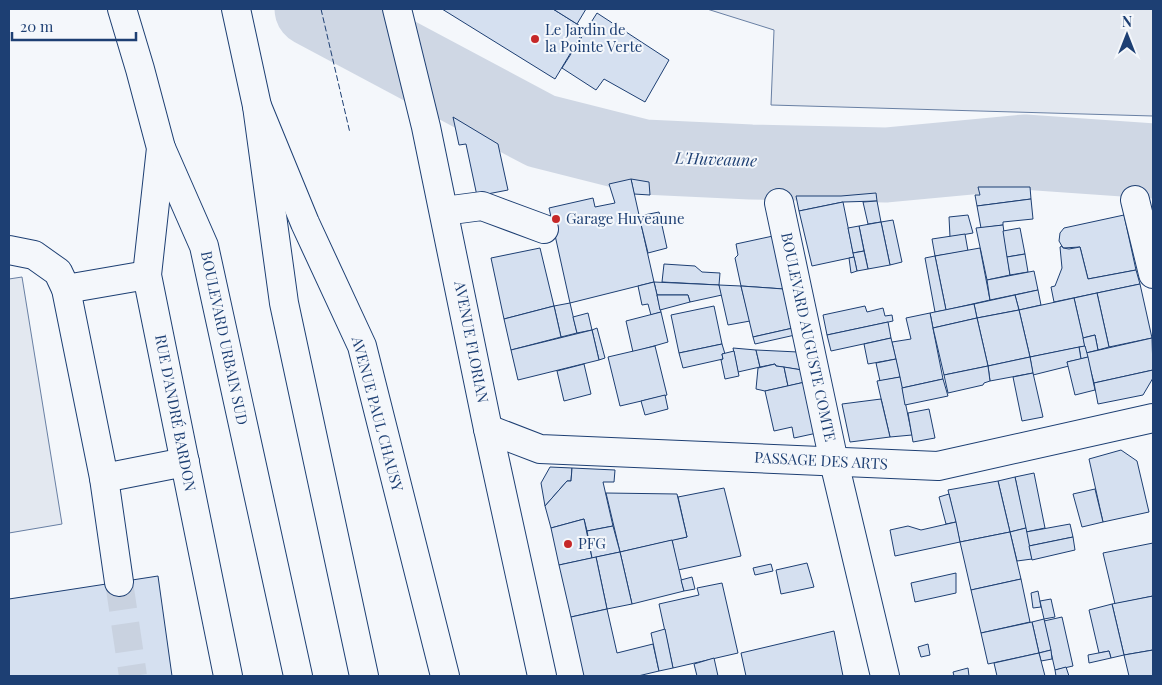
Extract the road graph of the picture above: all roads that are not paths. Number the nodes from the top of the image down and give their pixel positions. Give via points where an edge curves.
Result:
1 (122, 9) edge
2 (236, 9) edge
3 (397, 9) edge
4 (257, 106) junction
5 (161, 148) junction
6 (1135, 200) dead end
7 (779, 203) dead end
8 (444, 211) junction
9 (544, 229) dead end
10 (9, 250) edge
11 (1153, 274) edge
12 (148, 275) junction
13 (66, 289) junction
14 (1153, 418) edge
15 (488, 429) junction
16 (185, 462) junction
17 (834, 462) junction
18 (104, 478) junction
19 (119, 582) tunnel mouth
20 (228, 676) edge
21 (298, 676) edge
22 (364, 676) edge
23 (445, 676) edge
24 (542, 676) edge
25 (885, 676) edge

1 - 5 main road, BOULEVARD URBAIN SUD
2 - 4 main road
3 - 8 main road, AVENUE FLORIAN
4 - 22 main road via 284,303
4 - 23 main road, AVENUE PAUL CHAUSY via 305,223 362,346
5 - 12 main road, RUE D'ANDRÉ BARDON
5 - 21 main road, BOULEVARD URBAIN SUD via 204,246
6 - 11 main road
7 - 17 main road, BOULEVARD AUGUSTE COMTE
8 - 9 main road via 482,206
8 - 15 main road, AVENUE FLORIAN
10 - 13 main road via 34,255 58,272
12 - 13 main road
12 - 16 main road, RUE D'ANDRÉ BARDON
13 - 18 main road
14 - 17 main road, PASSAGE DES ARTS via 938,466
15 - 17 main road, PASSAGE DES ARTS via 540,449
15 - 24 main road, AVENUE FLORIAN
16 - 18 main road
16 - 20 main road, RUE D'ANDRÉ BARDON
17 - 25 main road, BOULEVARD AUGUSTE COMTE
18 - 19 main road

